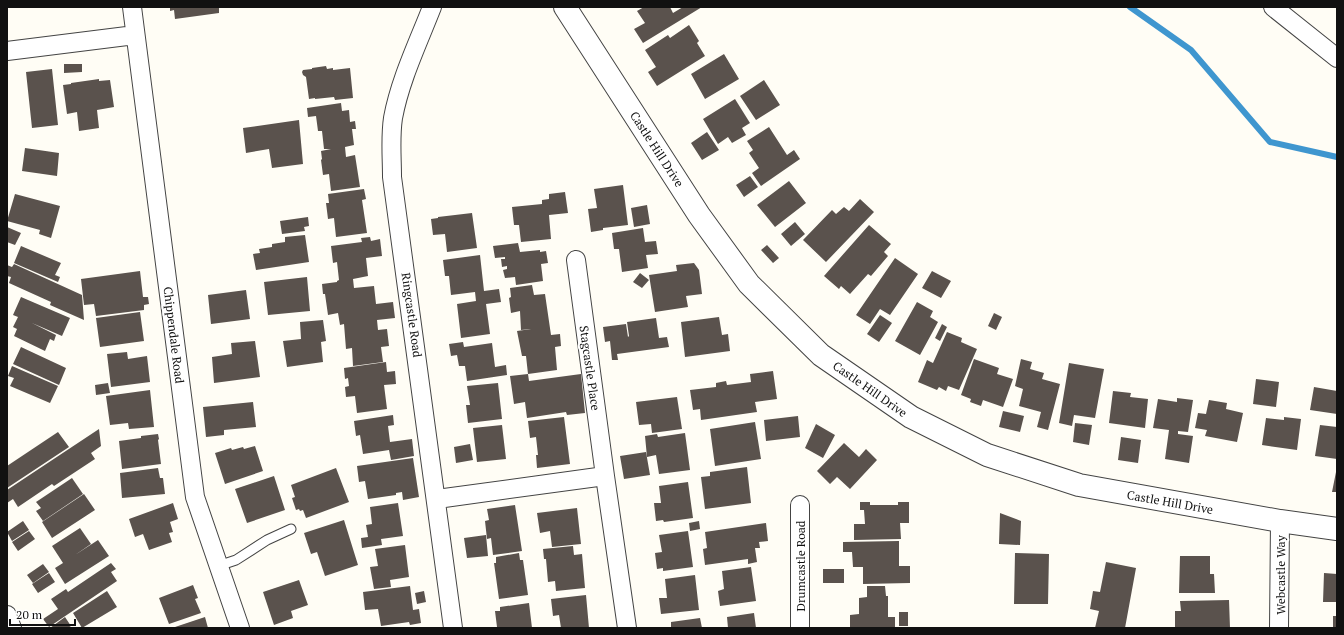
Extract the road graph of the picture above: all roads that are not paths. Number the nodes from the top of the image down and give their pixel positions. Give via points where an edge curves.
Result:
1 (132, 7) edge
2 (432, 7) edge
3 (565, 7) edge
4 (1273, 7) edge
5 (135, 35) junction
6 (7, 51) edge
7 (1337, 58) edge
8 (576, 260) dead end
9 (604, 476) junction
10 (437, 499) junction
11 (800, 505) dead end
12 (1280, 521) junction
13 (291, 529) dead end
14 (1337, 529) edge
15 (218, 566) junction
16 (7, 615) edge
17 (12, 628) edge
18 (240, 628) edge
19 (453, 628) edge
20 (627, 628) edge
21 (800, 628) edge
22 (1279, 628) edge

1 - 5 street, Chippendale Road
2 - 10 street, Ringcastle Road via 402,85 391,140 392,177
3 - 12 street, Castle Hill Drive via 699,215 749,284 822,354 912,417 987,455 1079,485
4 - 7 street
5 - 6 street
5 - 15 street, Chippendale Road via 195,497
8 - 9 street, Stagcastle Place
9 - 10 street
9 - 20 street, Stagcastle Place
10 - 19 street, Ringcastle Road
11 - 21 street, Drumcastle Road
12 - 14 street, Castle Hill Drive
12 - 22 street, Webcastle Way
13 - 15 lane via 267,540 240,558
15 - 18 street, Chippendale Road
16 - 17 street

